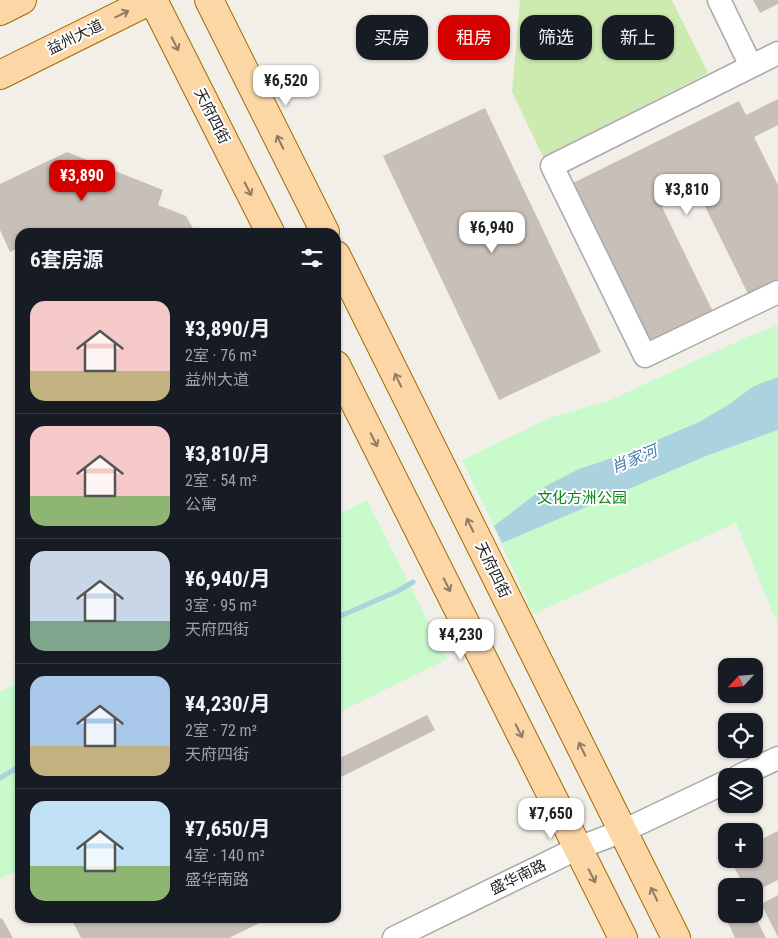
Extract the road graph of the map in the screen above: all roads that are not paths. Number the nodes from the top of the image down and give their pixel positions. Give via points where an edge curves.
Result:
1 (22, 0) edge
2 (152, 0) edge
3 (209, 0) edge
4 (719, 0) edge
5 (0, 11) edge
6 (778, 53) edge
7 (751, 66) junction
8 (0, 74) edge
9 (268, 228) edge
10 (323, 228) edge
11 (341, 266) edge
12 (778, 292) edge
13 (341, 375) edge
14 (778, 758) edge
15 (756, 768) edge
16 (718, 786) edge
17 (623, 831) junction
18 (578, 848) junction
19 (394, 938) edge
20 (623, 938) edge
21 (676, 938) edge

1 - 5 main road
8 -> 2 main road, 益州大道
2 -> 9 main road, 天府四街
10 -> 3 main road
4 - 7 street
6 - 7 street
7 - 12 street via 552,166 645,356
17 -> 11 main road, 天府四街
13 -> 18 main road
14 - 15 street
16 - 17 street, 盛华南路
17 - 18 street, 盛华南路
21 -> 17 main road, 天府四街
18 - 19 street, 盛华南路
18 -> 20 main road

